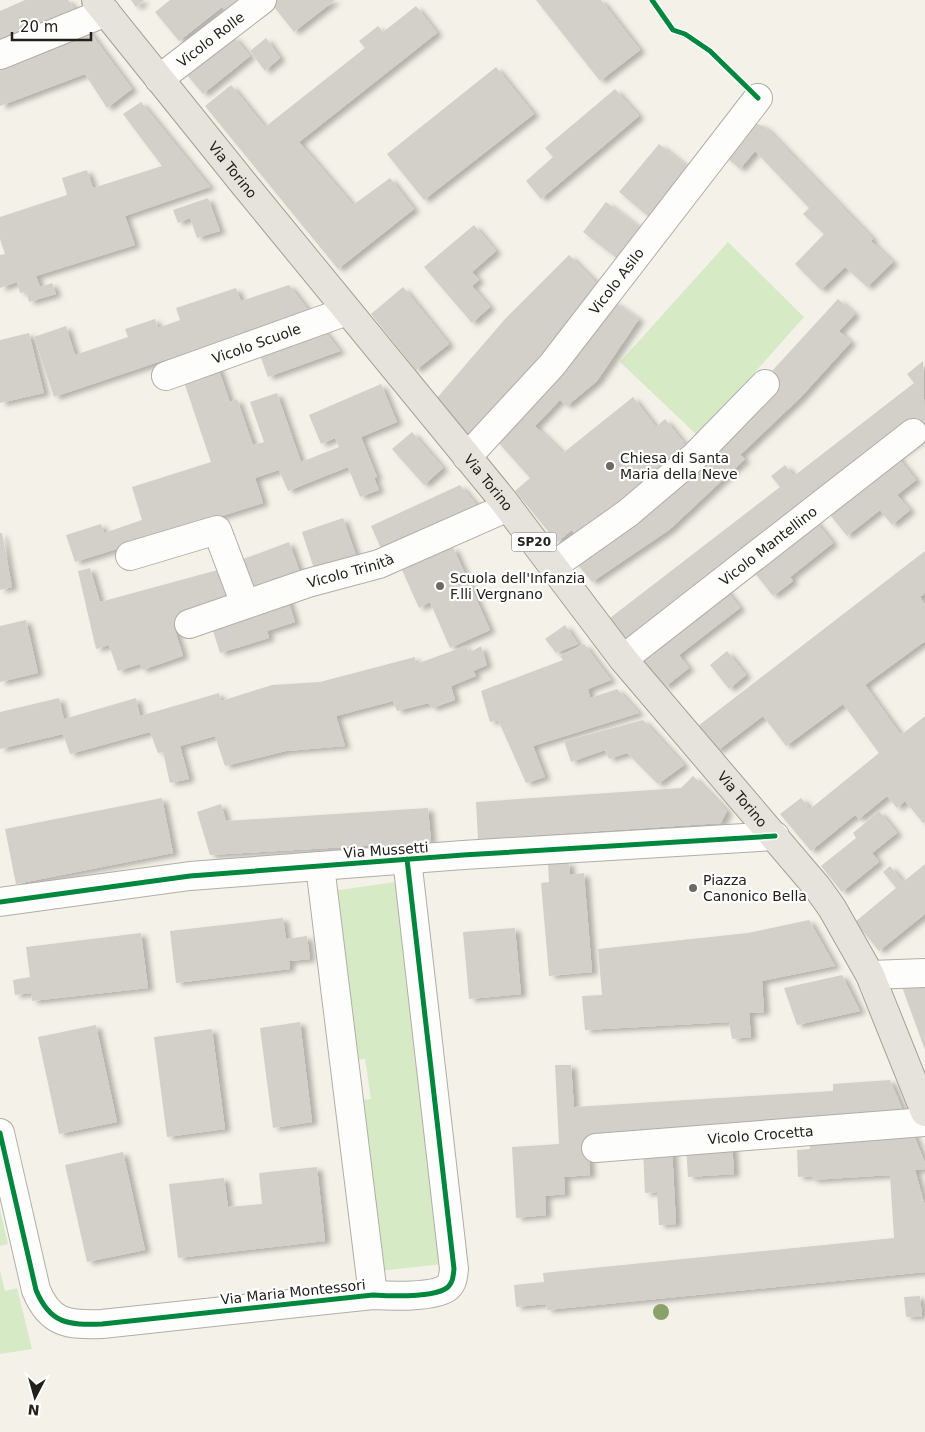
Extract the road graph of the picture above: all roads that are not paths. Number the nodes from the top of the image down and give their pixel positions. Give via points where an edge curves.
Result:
1 (262, 0) edge
2 (101, 6) edge
3 (0, 55) edge
4 (159, 79) junction
5 (758, 98) dead end
6 (347, 311) junction
7 (166, 376) dead end
8 (765, 384) dead end
9 (913, 433) dead end
10 (467, 457) junction
11 (508, 507) junction
12 (130, 556) dead end
13 (553, 566) junction
14 (245, 604) junction
15 (189, 624) dead end
16 (624, 659) junction
17 (775, 836) junction
18 (408, 859) junction
19 (320, 866) junction
20 (0, 902) edge
21 (925, 973) edge
22 (870, 975) junction
23 (925, 1112) edge
24 (925, 1122) edge
25 (0, 1133) edge
26 (596, 1148) dead end
27 (373, 1295) junction

1 - 4 street, Vicolo Rolle
2 - 3 street
2 - 4 main road, Via Torino / SP20
4 - 6 main road, Via Torino / SP20
5 - 10 street, Vicolo Asilo via 552,365
6 - 7 street, Vicolo Scuole
6 - 10 main road, Via Torino / SP20
8 - 13 street via 694,457 628,513
9 - 16 street, Vicolo Mantellino
10 - 11 main road, Via Torino / SP20
11 - 13 main road, Via Torino / SP20
11 - 14 street, Vicolo Trinità via 379,564 308,582
12 - 14 street via 218,530
13 - 16 main road, Via Torino / SP20
14 - 15 street, Vicolo Trinità
16 - 17 main road, Via Torino / SP20
17 - 18 street, Via Mussetti
17 - 22 main road, Via Torino / SP20 via 832,908
18 - 19 street, Via Mussetti
18 - 27 street, Via Maria Montessori via 454,1276 453,1282 439,1292 392,1297
19 - 20 street, Via Mussetti via 190,876
19 - 27 street
21 - 22 street
22 - 23 main road, Via Torino / SP20
24 - 26 street, Vicolo Crocetta
25 - 27 street, Via Maria Montessori via 36,1290 43,1307 58,1320 102,1324

